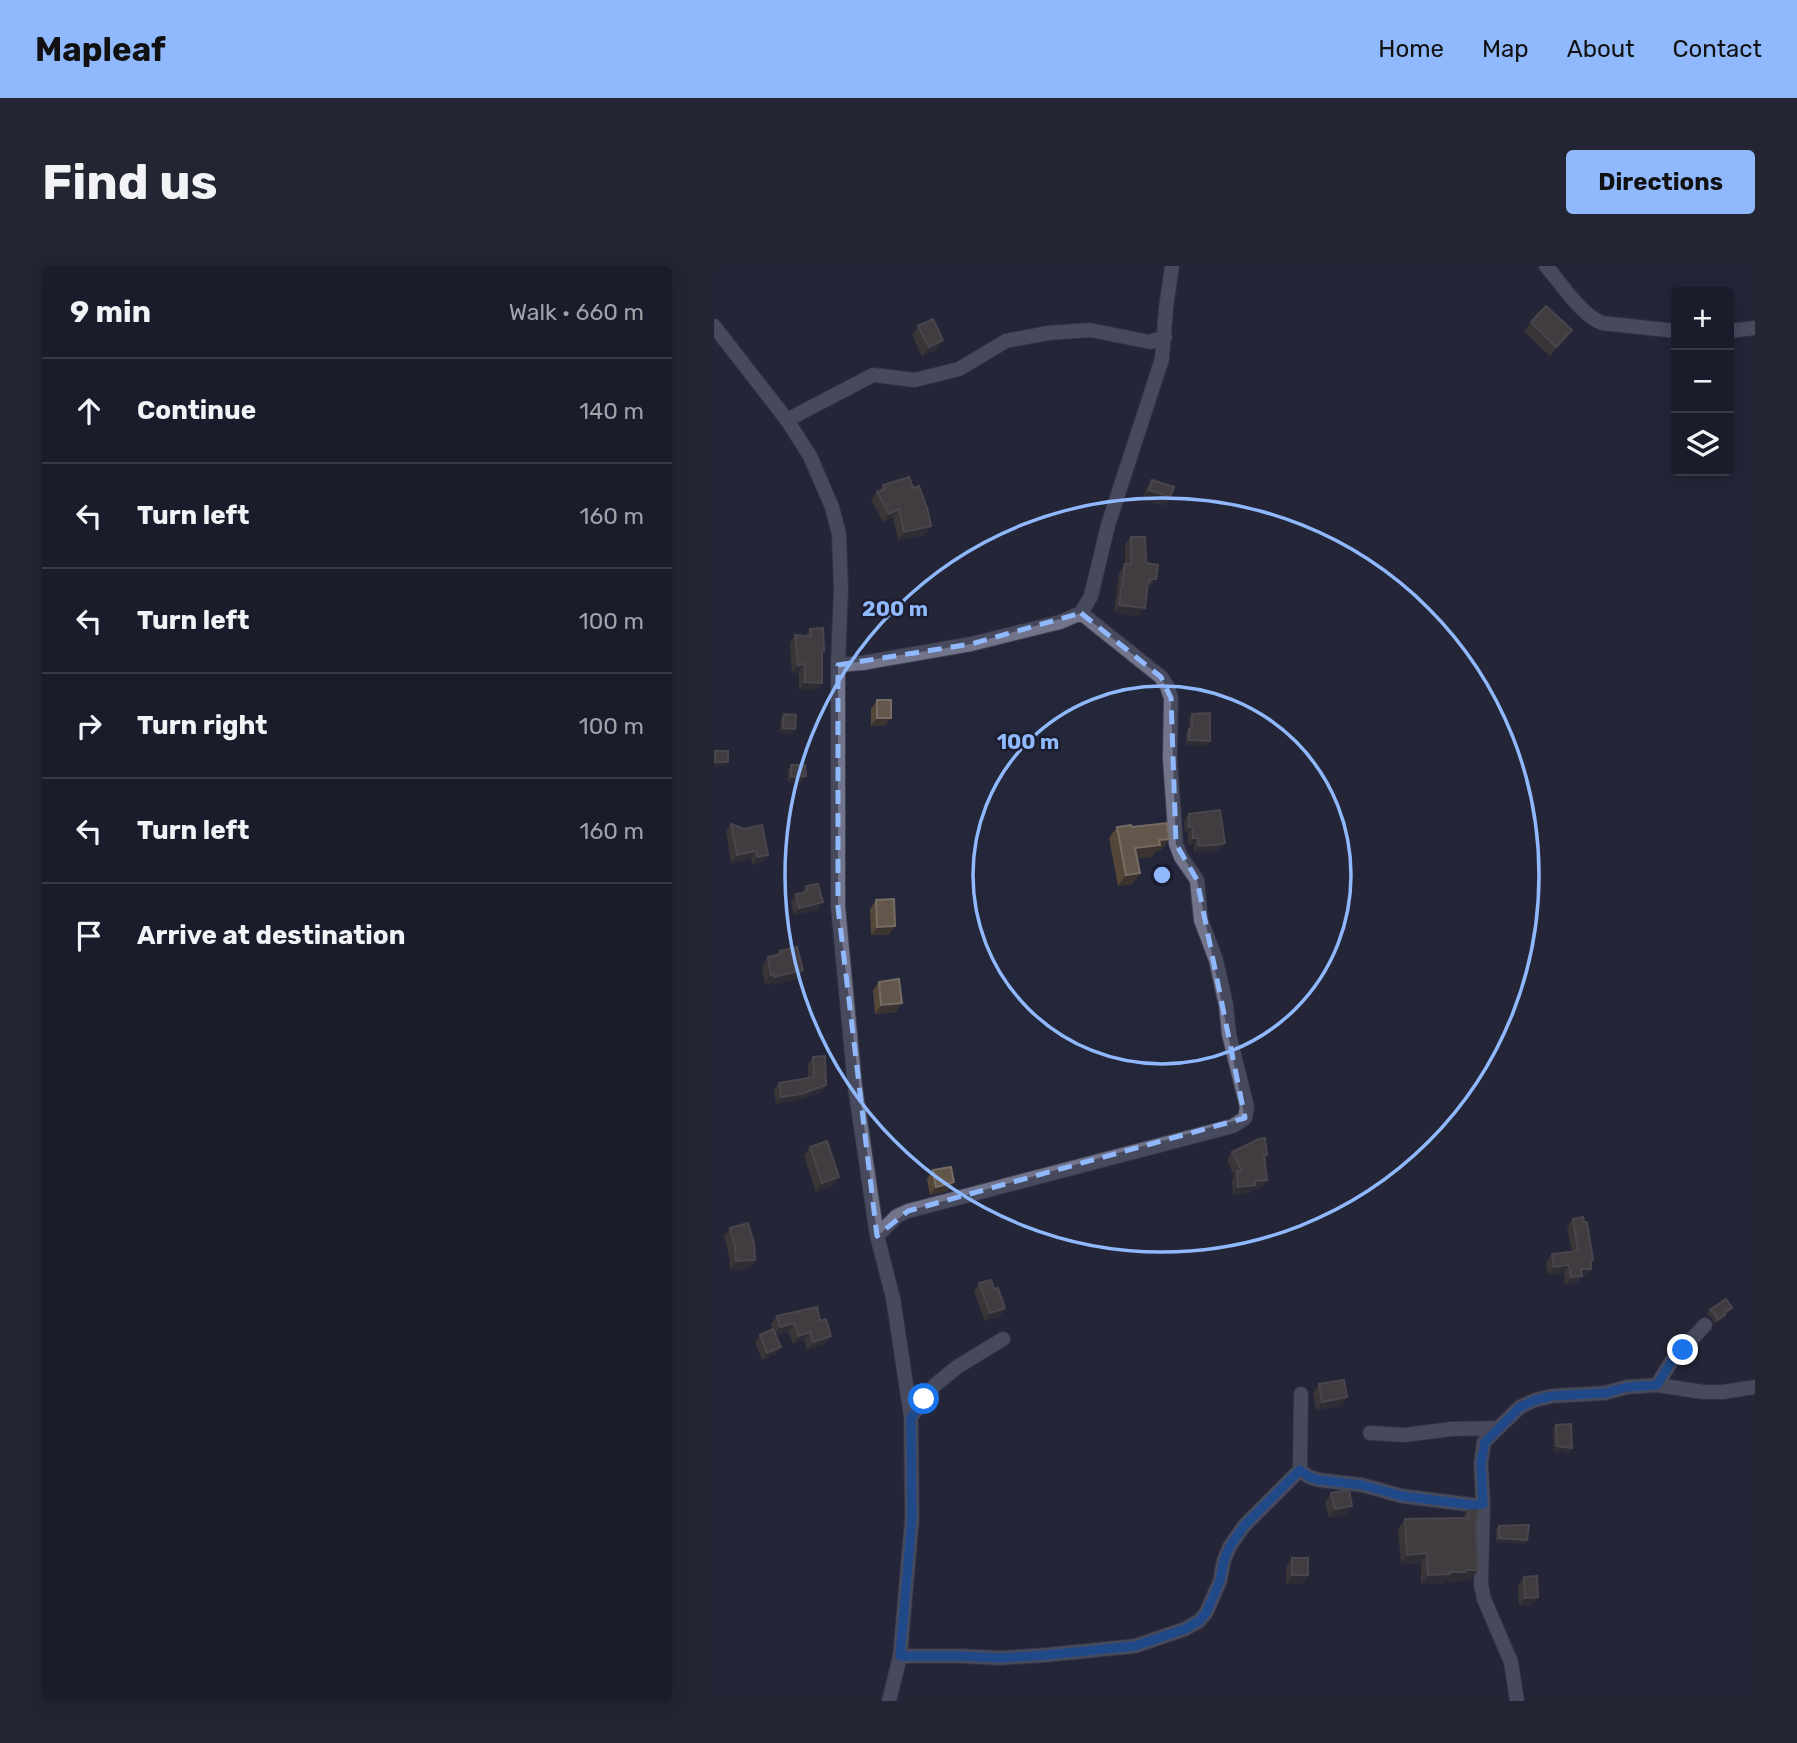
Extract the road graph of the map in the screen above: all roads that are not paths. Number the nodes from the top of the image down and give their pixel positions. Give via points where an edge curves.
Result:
1 (1172, 266) edge
2 (1546, 266) edge
3 (714, 326) edge
4 (1755, 328) edge
5 (1671, 330) edge
6 (1734, 330) edge
7 (1165, 337) junction
8 (786, 420) junction
9 (1082, 613) junction
10 (838, 665) junction
11 (877, 1236) junction
12 (1705, 1325) dead end
13 (1003, 1339) dead end
14 (1657, 1385) junction
15 (1755, 1387) edge
16 (1301, 1394) dead end
17 (911, 1418) junction
18 (1497, 1428) junction
19 (1370, 1433) dead end
20 (1300, 1470) junction
21 (1483, 1504) junction
22 (900, 1656) junction
23 (889, 1701) edge
24 (1517, 1701) edge

1 - 7 street
2 - 5 street via 1593,320
3 - 8 street
4 - 6 street
7 - 8 street via 1150,342 1090,330 1006,341 959,369 915,380 873,376
7 - 9 street via 1091,596
8 - 10 street via 824,486 839,534
9 - 10 street via 971,644
9 - 11 street via 1161,677 1171,698 1176,844 1197,880 1201,920 1216,960 1247,1107 1245,1118 1233,1126 908,1211
10 - 11 street via 838,907 855,1087
11 - 17 street via 893,1298
12 - 14 street
13 - 17 street via 935,1385
14 - 15 street via 1703,1392
14 - 18 street via 1535,1400
16 - 20 street
17 - 22 street via 912,1519
18 - 19 street
18 - 21 street via 1483,1448
20 - 21 street via 1319,1480 1402,1496
20 - 22 street via 1244,1526 1230,1546 1206,1613 1185,1629 1135,1646 1046,1655
21 - 24 street via 1481,1584 1511,1662
22 - 23 street

